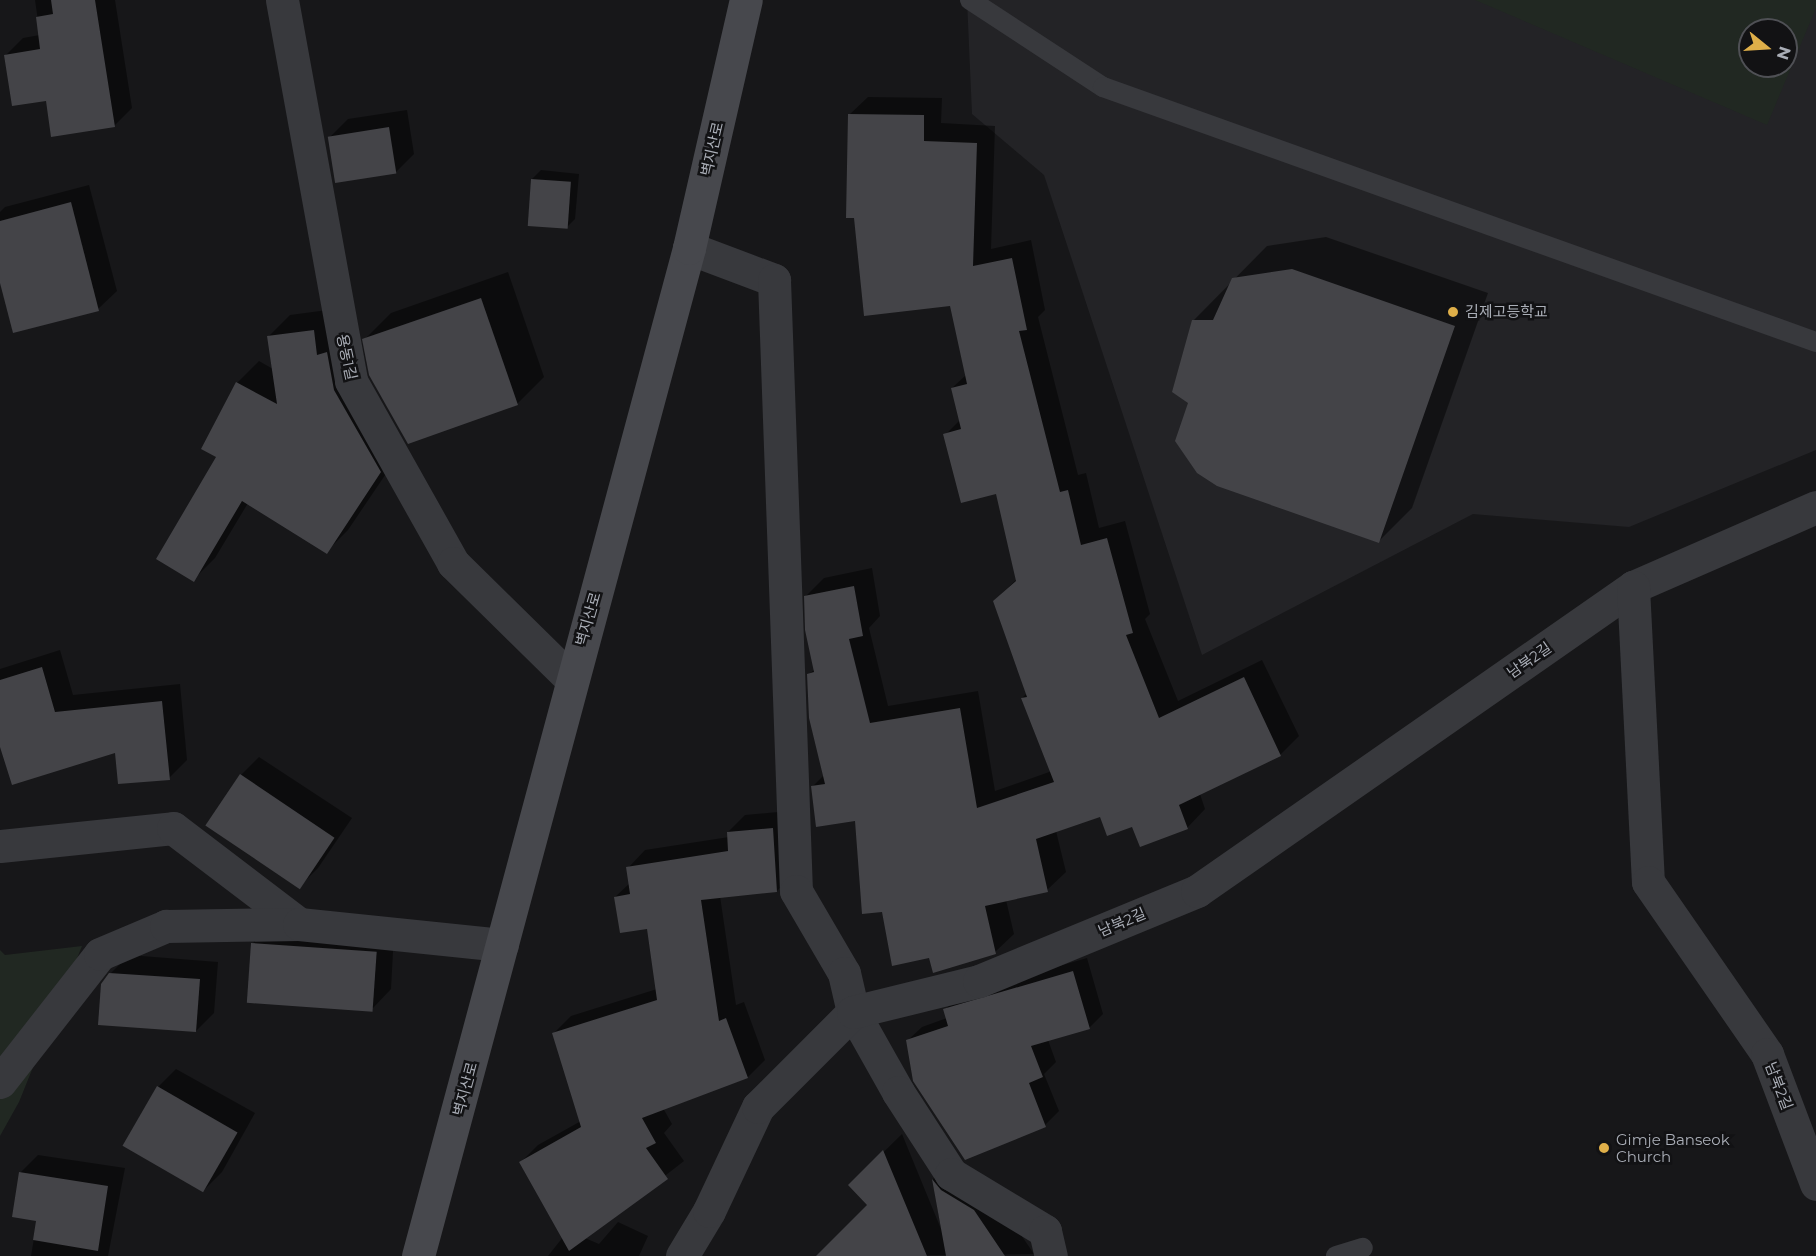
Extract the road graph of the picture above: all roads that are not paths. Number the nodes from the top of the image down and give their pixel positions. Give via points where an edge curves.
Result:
1 (282, 0) edge
2 (746, 0) edge
3 (970, 0) edge
4 (689, 248) junction
5 (1816, 342) edge
6 (1816, 507) edge
7 (1633, 587) junction
8 (571, 679) junction
9 (0, 846) edge
10 (299, 924) junction
11 (502, 945) junction
12 (853, 1011) junction
13 (0, 1082) edge
14 (1816, 1184) edge
15 (1363, 1248) dead end
16 (424, 1250) edge
17 (682, 1256) edge
18 (1050, 1256) edge
19 (1336, 1256) edge

1 - 8 street, 용동1길 via 351,381 453,563
2 - 4 street, 벽지산로
3 - 5 lane via 1103,87
4 - 8 street, 벽지산로
4 - 12 street via 774,280 796,891 844,974
6 - 7 street
7 - 12 street, 남북2길 via 1197,891 979,981
7 - 14 street, 남북2길 via 1648,882 1767,1054
8 - 11 street, 벽지산로
9 - 10 street via 173,828
10 - 11 street
10 - 13 street via 166,926 100,954
11 - 16 street, 벽지산로
12 - 17 street via 758,1107 709,1211
12 - 18 street via 898,1092 951,1174 1045,1231
15 - 19 lane

